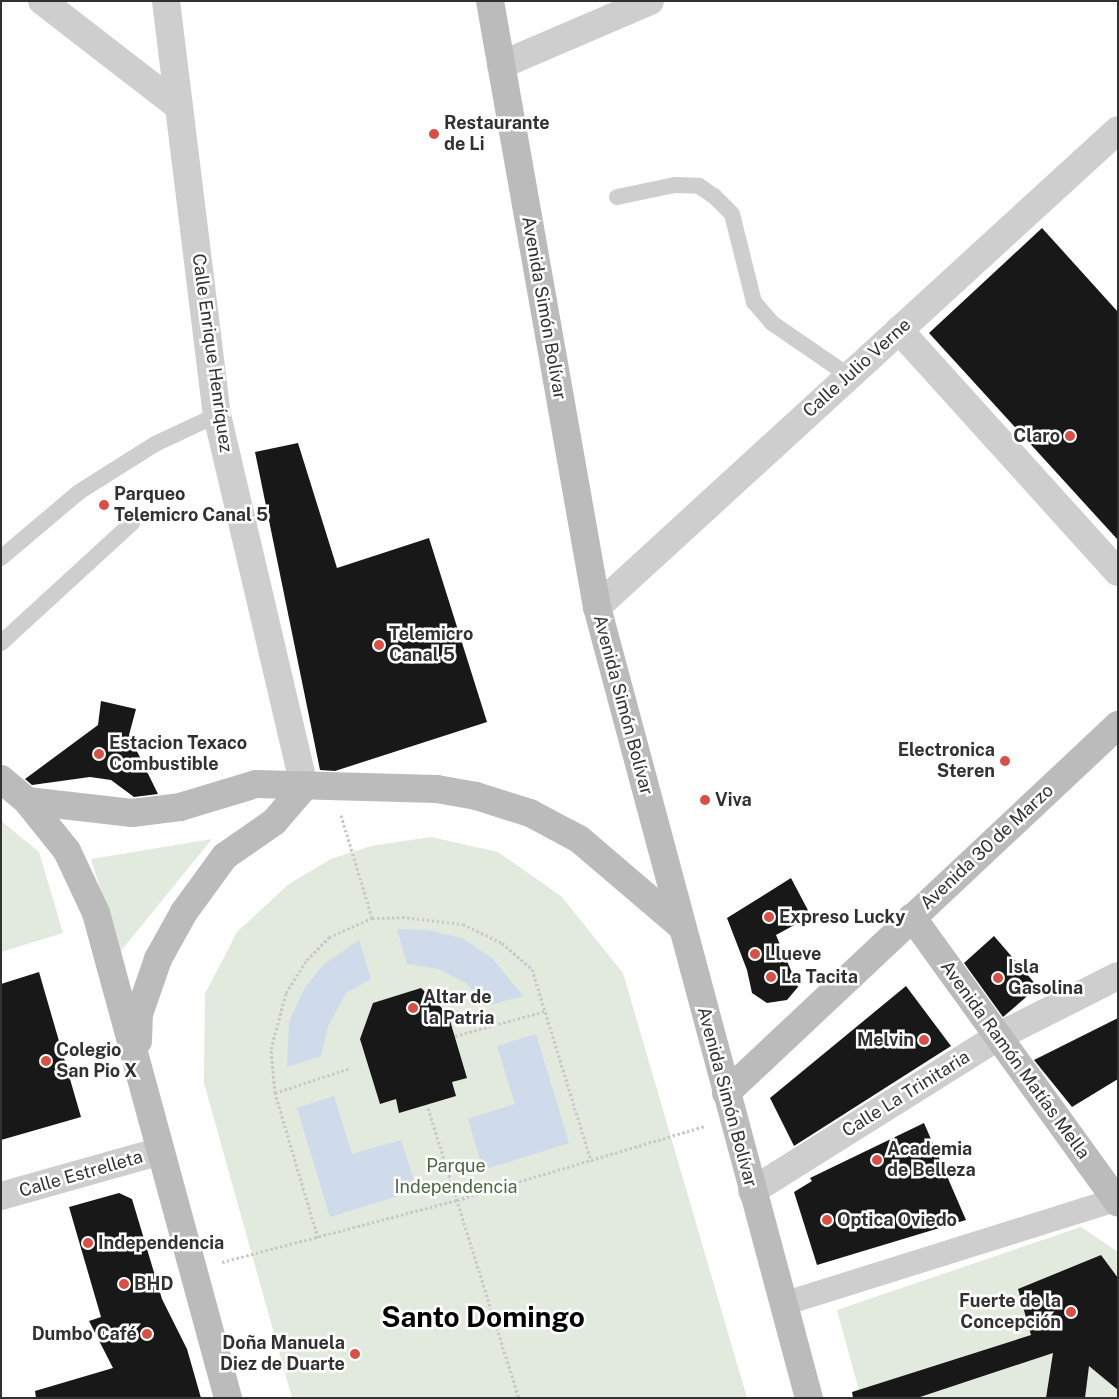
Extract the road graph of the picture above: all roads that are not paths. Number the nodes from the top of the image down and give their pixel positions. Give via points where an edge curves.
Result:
1 (42, 1) edge
2 (166, 1) edge
3 (490, 1) edge
4 (650, 1) edge
5 (501, 65) junction
6 (179, 107) junction
7 (1118, 130) edge
8 (618, 197) dead end
9 (899, 330) junction
10 (849, 376) junction
11 (217, 415) junction
12 (132, 523) dead end
13 (1, 558) edge
14 (1118, 572) edge
15 (597, 607) junction
16 (1, 643) edge
17 (1114, 735) edge
18 (1, 779) edge
19 (304, 787) junction
20 (27, 801) junction
21 (912, 917) junction
22 (682, 927) junction
23 (1118, 976) edge
24 (999, 1036) junction
25 (137, 1070) junction
26 (729, 1105) junction
27 (161, 1151) junction
28 (752, 1191) junction
29 (1, 1196) edge
30 (1116, 1201) edge
31 (783, 1304) junction
32 (228, 1398) edge
33 (809, 1398) edge

1 - 6 street
2 - 6 street, Calle Enrique Henríquez
3 - 5 main road, Avenida Simón Bolívar
4 - 5 street
5 - 15 main road, Avenida Simón Bolívar
6 - 11 street, Calle Enrique Henríquez
7 - 9 street, Calle Julio Verne
8 - 10 lane via 675,185 698,186 714,196 732,214 754,302 772,323
9 - 10 street, Calle Julio Verne
9 - 14 street
10 - 15 street, Calle Julio Verne
11 - 13 lane via 155,444 79,492
11 - 19 street, Calle Enrique Henríquez
12 - 16 lane
15 - 22 main road, Avenida Simón Bolívar
17 - 21 main road, Avenida 30 de Marzo
18 - 20 main road
19 - 20 main road via 256,784 180,807 132,813
19 - 22 main road via 437,789 476,796 530,813 579,839
19 - 25 main road via 274,822 225,856 184,912 158,959 139,1014
20 - 25 main road via 67,851 96,913
21 - 24 main road, Avenida Ramón Matías Mella
21 - 26 main road, Avenida 30 de Marzo
22 - 26 main road, Avenida Simón Bolívar
23 - 24 street, Calle La Trinitaria
24 - 28 street, Calle La Trinitaria
24 - 30 main road, Avenida Ramón Matías Mella
25 - 27 main road
26 - 28 main road, Avenida Simón Bolívar
27 - 29 street, Calle Estrelleta
27 - 32 main road
28 - 31 main road, Avenida Simón Bolívar
30 - 31 street
31 - 33 main road, Avenida Simón Bolívar

